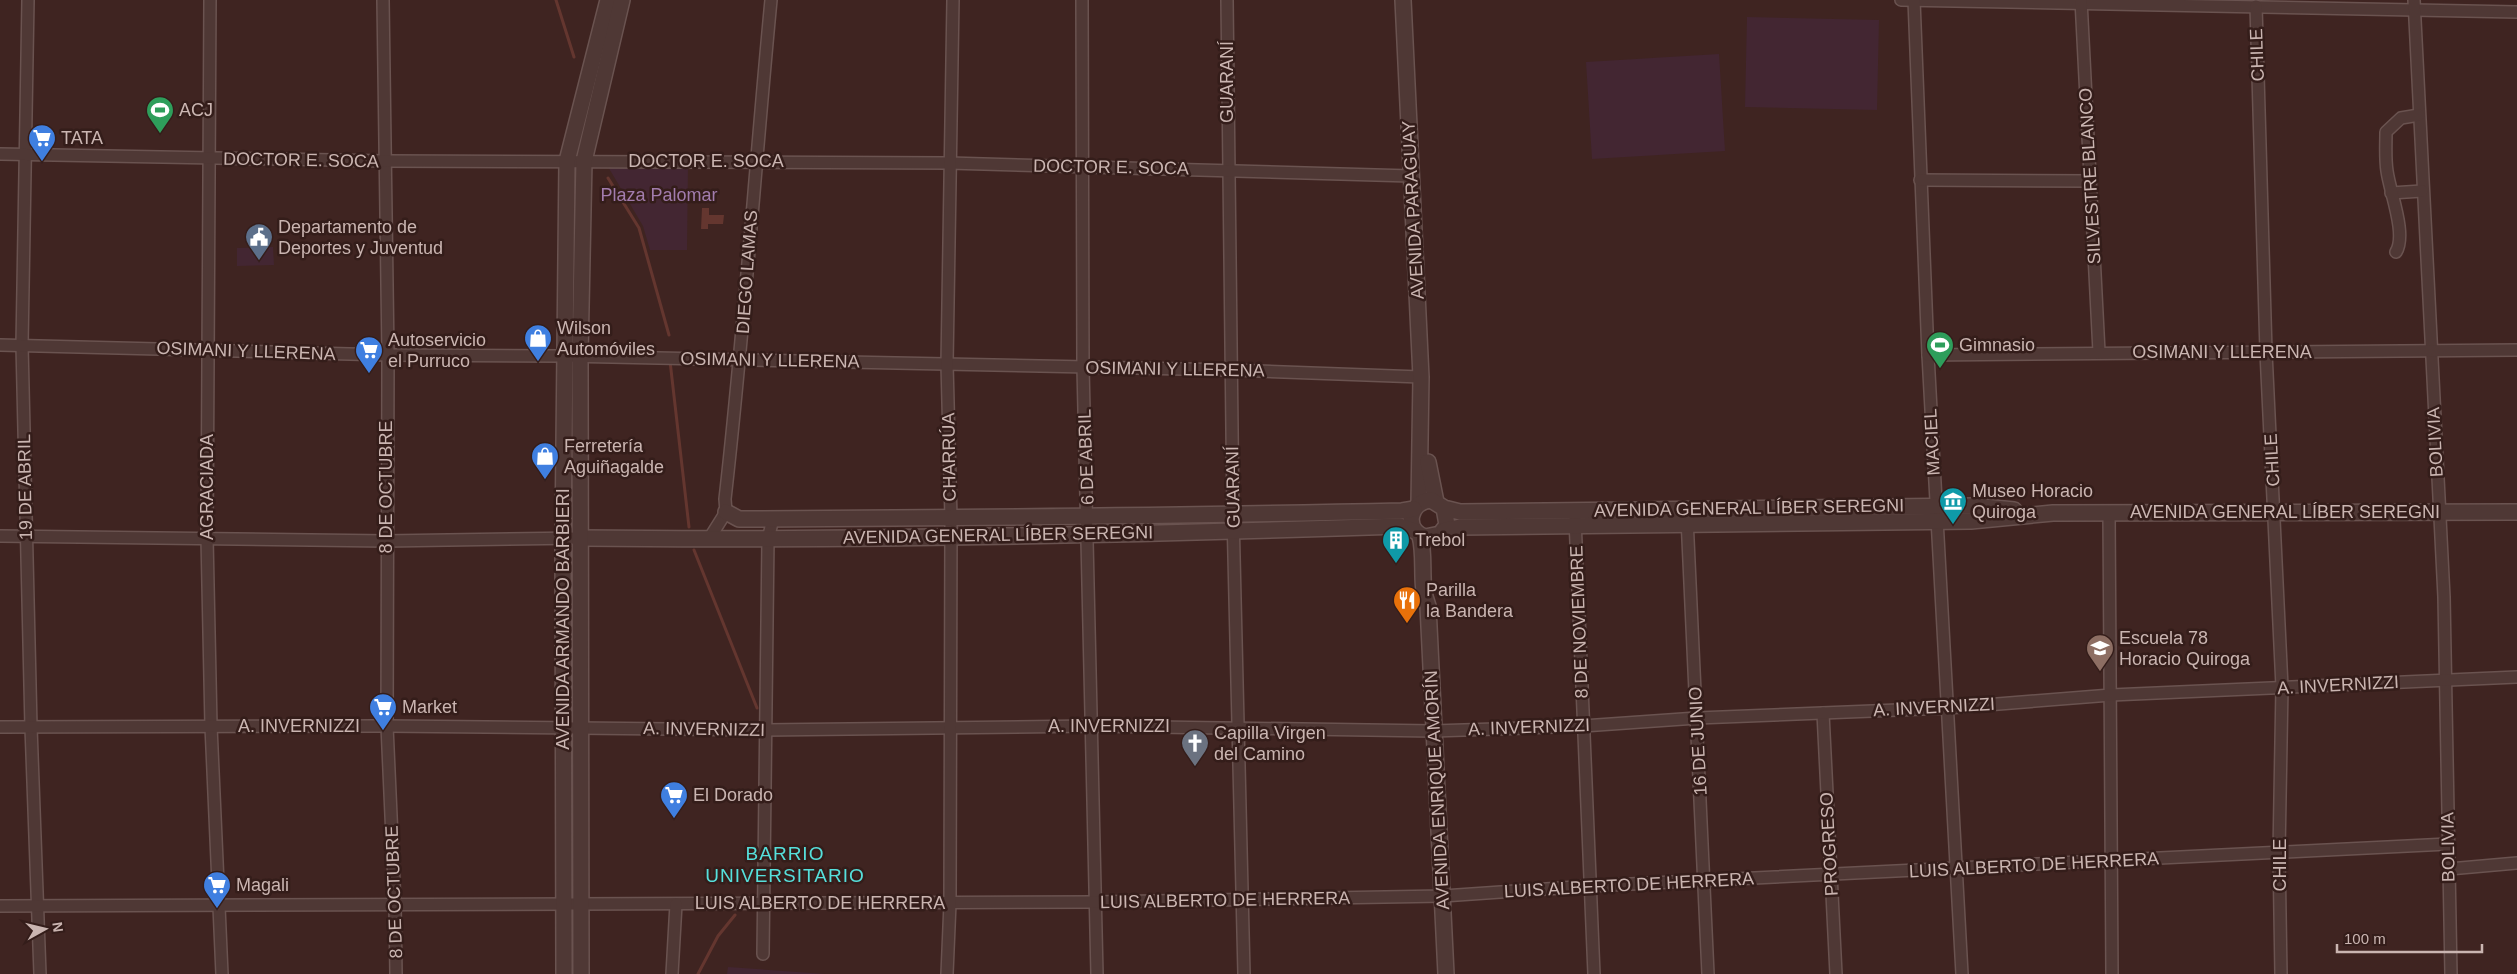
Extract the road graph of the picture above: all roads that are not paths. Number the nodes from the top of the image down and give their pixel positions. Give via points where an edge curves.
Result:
1 (28, 0) edge
2 (210, 0) edge
3 (383, 0) edge
4 (608, 0) edge
5 (622, 0) edge
6 (771, 0) edge
7 (953, 0) edge
8 (1082, 0) edge
9 (1227, 0) edge
10 (1403, 0) edge
11 (1901, 0) edge
12 (1914, 0) edge
13 (2081, 1) edge
14 (2295, 4) edge
15 (2414, 5) edge
16 (2256, 6) junction
17 (2517, 12) edge
18 (2419, 115) junction
19 (0, 154) edge
20 (27, 155) junction
21 (208, 158) junction
22 (567, 160) junction
23 (584, 161) junction
24 (385, 162) junction
25 (756, 162) junction
26 (949, 163) junction
27 (1083, 166) junction
28 (1228, 169) junction
29 (1412, 176) junction
30 (1920, 180) junction
31 (2090, 181) junction
32 (2422, 192) junction
33 (2392, 193) junction
34 (2396, 252) dead end
35 (0, 345) edge
36 (22, 345) junction
37 (206, 350) junction
38 (2517, 350) edge
39 (2099, 352) junction
40 (2266, 352) junction
41 (2430, 352) junction
42 (388, 355) junction
43 (1928, 355) junction
44 (564, 356) junction
45 (580, 356) junction
46 (741, 360) junction
47 (947, 364) junction
48 (1083, 367) junction
49 (1232, 370) junction
50 (1421, 376) junction
51 (1422, 421) junction
52 (1440, 505) junction
53 (1417, 506) junction
54 (1686, 509) junction
55 (726, 512) junction
56 (2439, 512) junction
57 (2517, 512) edge
58 (2109, 513) junction
59 (2274, 513) junction
60 (1233, 514) junction
61 (1937, 514) junction
62 (1088, 517) junction
63 (951, 518) junction
64 (1574, 518) junction
65 (772, 519) junction
66 (1687, 525) junction
67 (1234, 532) junction
68 (1442, 532) junction
69 (1417, 533) junction
70 (1088, 534) junction
71 (0, 536) edge
72 (26, 536) junction
73 (951, 536) junction
74 (206, 538) junction
75 (581, 538) junction
76 (563, 539) junction
77 (709, 540) junction
78 (768, 540) junction
79 (386, 541) junction
80 (1428, 606) junction
81 (2517, 677) edge
82 (2446, 679) junction
83 (2282, 687) junction
84 (2111, 695) junction
85 (1948, 708) junction
86 (1823, 713) junction
87 (1697, 718) junction
88 (211, 726) junction
89 (387, 726) junction
90 (1091, 726) junction
91 (1238, 726) junction
92 (1583, 726) junction
93 (0, 727) edge
94 (31, 727) junction
95 (563, 728) junction
96 (580, 728) junction
97 (950, 728) junction
98 (765, 730) junction
99 (1434, 731) junction
100 (2448, 844) junction
101 (2280, 852) junction
102 (2111, 861) junction
103 (2517, 863) edge
104 (1956, 868) junction
105 (2449, 869) junction
106 (1831, 874) junction
107 (1704, 881) junction
108 (1590, 886) junction
109 (1443, 896) junction
110 (1242, 899) junction
111 (1096, 902) junction
112 (950, 903) junction
113 (564, 904) junction
114 (581, 904) junction
115 (676, 904) junction
116 (764, 904) junction
117 (395, 905) junction
118 (0, 906) edge
119 (38, 906) junction
120 (221, 906) junction
121 (763, 954) dead end
122 (40, 974) edge
123 (222, 974) edge
124 (396, 974) edge
125 (564, 974) edge
126 (581, 974) edge
127 (672, 974) edge
128 (947, 974) edge
129 (1097, 974) edge
130 (1244, 974) edge
131 (1446, 974) edge
132 (1594, 974) edge
133 (1708, 974) edge
134 (1836, 974) edge
135 (1962, 974) edge
136 (2112, 974) edge
137 (2281, 974) edge
138 (2451, 974) edge

1 - 20 street, 19 DE ABRIL
2 - 21 street, AGRACIADA
3 - 24 street, 8 DE OCTUBRE
4 - 22 street, AVENIDA ARMANDO BARBIERI
5 - 23 street, AVENIDA ARMANDO BARBIERI
6 - 25 street, DIEGO LAMAS
7 - 26 street, CHARRÚA
8 - 27 street, 6 DE ABRIL
9 - 28 street, GUARANÍ
10 - 29 street, AVENIDA PARAGUAY
11 - 12 street
12 - 13 street
12 - 30 street, MACIEL
13 - 16 street
13 - 31 street, SILVESTRE BLANCO
14 - 15 street
14 - 16 street
15 - 17 street
15 - 18 street, BOLIVIA
16 - 40 street, CHILE
18 - 32 street, BOLIVIA
18 - 33 street via 2401,118 2386,132 2387,170
19 - 20 street, DOCTOR E. SOCA
20 - 21 street, DOCTOR E. SOCA
20 - 36 street, 19 DE ABRIL
21 - 24 street, DOCTOR E. SOCA
21 - 37 street, AGRACIADA
22 - 23 street, DOCTOR E. SOCA
22 - 24 street, DOCTOR E. SOCA
22 - 44 street, AVENIDA ARMANDO BARBIERI
23 - 25 street, DOCTOR E. SOCA
23 - 45 street, AVENIDA ARMANDO BARBIERI
24 - 42 street, 8 DE OCTUBRE
25 - 26 street, DOCTOR E. SOCA
25 - 46 street, DIEGO LAMAS
26 - 27 street, DOCTOR E. SOCA
26 - 47 street, CHARRÚA
27 - 28 street, DOCTOR E. SOCA
27 - 48 street, 6 DE ABRIL
28 - 29 street, DOCTOR E. SOCA
28 - 49 street, GUARANÍ
29 - 50 street, AVENIDA PARAGUAY
30 - 31 street
30 - 43 street, MACIEL
31 - 39 street, SILVESTRE BLANCO
32 - 33 street
32 - 41 street, BOLIVIA
33 - 34 street via 2400,234 2400,246
35 - 36 street, OSIMANI Y LLERENA
36 - 37 street, OSIMANI Y LLERENA
36 - 72 street, 19 DE ABRIL
37 - 42 street, OSIMANI Y LLERENA
37 - 74 street, AGRACIADA
38 - 41 street, OSIMANI Y LLERENA
39 - 40 street, OSIMANI Y LLERENA
39 - 43 street, OSIMANI Y LLERENA
40 - 41 street, OSIMANI Y LLERENA
40 - 59 street, CHILE
41 - 56 street, BOLIVIA
42 - 44 street, OSIMANI Y LLERENA
42 - 79 street, 8 DE OCTUBRE
43 - 61 street, MACIEL
44 - 45 street, OSIMANI Y LLERENA
44 - 76 street, AVENIDA ARMANDO BARBIERI
45 - 46 street, OSIMANI Y LLERENA
45 - 75 street, AVENIDA ARMANDO BARBIERI
46 - 47 street, OSIMANI Y LLERENA
46 - 55 street, DIEGO LAMAS
47 - 48 street, OSIMANI Y LLERENA
47 - 63 street, CHARRÚA
48 - 49 street, OSIMANI Y LLERENA
48 - 62 street, 6 DE ABRIL
49 - 50 street, OSIMANI Y LLERENA
49 - 60 street, GUARANÍ
50 - 51 street, AVENIDA PARAGUAY
51 - 52 street, AVENIDA PARAGUAY via 1430,479
51 - 53 street, AVENIDA PARAGUAY
52 - 53 street via 1425,501
52 - 64 street, AVENIDA GENERAL LÍBER SEREGNI via 1460,512
52 - 68 street via 1448,519
53 - 60 street, AVENIDA GENERAL LÍBER SEREGNI
53 - 69 street via 1411,520
54 - 61 street, AVENIDA GENERAL LÍBER SEREGNI
54 - 64 street, AVENIDA GENERAL LÍBER SEREGNI
54 - 66 street, 16 DE JUNIO
55 - 65 street, AVENIDA GENERAL LÍBER SEREGNI via 739,519
55 - 77 street
56 - 57 street, AVENIDA GENERAL LÍBER SEREGNI
56 - 59 street, AVENIDA GENERAL LÍBER SEREGNI
56 - 82 street, BOLIVIA
58 - 59 street, AVENIDA GENERAL LÍBER SEREGNI
58 - 61 street, AVENIDA GENERAL LÍBER SEREGNI via 2053,513 1974,506
58 - 84 street
59 - 83 street, CHILE
60 - 62 street, AVENIDA GENERAL LÍBER SEREGNI
60 - 67 street, GUARANÍ
61 - 66 street, AVENIDA GENERAL LÍBER SEREGNI
61 - 85 street, MACIEL
62 - 63 street, AVENIDA GENERAL LÍBER SEREGNI
62 - 70 street, 6 DE ABRIL
63 - 65 street, AVENIDA GENERAL LÍBER SEREGNI
63 - 73 street, CHARRÚA
64 - 66 street, AVENIDA GENERAL LÍBER SEREGNI
64 - 68 street, AVENIDA GENERAL LÍBER SEREGNI via 1460,526
64 - 92 street, 8 DE NOVIEMBRE
65 - 78 street
66 - 87 street, 16 DE JUNIO
67 - 69 street, AVENIDA GENERAL LÍBER SEREGNI via 1400,526
67 - 70 street, AVENIDA GENERAL LÍBER SEREGNI
67 - 91 street, GUARANÍ
68 - 69 street via 1430,538
68 - 80 street, AVENIDA ENRIQUE AMORÍN via 1434,550 1433,596
69 - 80 street, AVENIDA ENRIQUE AMORÍN via 1424,550 1424,596
70 - 73 street, AVENIDA GENERAL LÍBER SEREGNI
70 - 90 street, 6 DE ABRIL
71 - 72 street
72 - 74 street
72 - 94 street, 19 DE ABRIL
73 - 78 street, AVENIDA GENERAL LÍBER SEREGNI
73 - 97 street, CHARRÚA
74 - 79 street
74 - 88 street, AGRACIADA
75 - 76 street
75 - 77 street, AVENIDA GENERAL LÍBER SEREGNI
75 - 96 street, AVENIDA ARMANDO BARBIERI
76 - 79 street
76 - 95 street, AVENIDA ARMANDO BARBIERI
77 - 78 street, AVENIDA GENERAL LÍBER SEREGNI
78 - 98 street
79 - 89 street, 8 DE OCTUBRE
80 - 99 street, AVENIDA ENRIQUE AMORÍN
81 - 82 street, A. INVERNIZZI
82 - 83 street, A. INVERNIZZI
82 - 100 street, BOLIVIA
83 - 84 street, A. INVERNIZZI
83 - 101 street, CHILE
84 - 85 street, A. INVERNIZZI
84 - 102 street
85 - 86 street, A. INVERNIZZI
85 - 104 street, MACIEL
86 - 87 street, A. INVERNIZZI
86 - 106 street, PROGRESO
87 - 92 street, A. INVERNIZZI
87 - 107 street, 16 DE JUNIO
88 - 89 street, A. INVERNIZZI
88 - 94 street, A. INVERNIZZI
88 - 120 street, AGRACIADA
89 - 95 street, A. INVERNIZZI
89 - 117 street, 8 DE OCTUBRE
90 - 91 street, A. INVERNIZZI
90 - 97 street, A. INVERNIZZI
90 - 111 street, 6 DE ABRIL
91 - 99 street, A. INVERNIZZI
91 - 110 street, GUARANÍ
92 - 99 street, A. INVERNIZZI
92 - 108 street, 8 DE NOVIEMBRE
93 - 94 street, A. INVERNIZZI
94 - 119 street, 19 DE ABRIL
95 - 96 street, A. INVERNIZZI
95 - 113 street, AVENIDA ARMANDO BARBIERI
96 - 98 street, A. INVERNIZZI
96 - 114 street, AVENIDA ARMANDO BARBIERI
97 - 98 street, A. INVERNIZZI
97 - 112 street, CHARRÚA
98 - 116 street
99 - 109 street, AVENIDA ENRIQUE AMORÍN
100 - 101 street, LUIS ALBERTO DE HERRERA
100 - 105 street, BOLIVIA
101 - 102 street, LUIS ALBERTO DE HERRERA
101 - 137 street, CHILE
102 - 104 street, LUIS ALBERTO DE HERRERA
102 - 136 street
103 - 105 street
104 - 106 street, LUIS ALBERTO DE HERRERA
104 - 135 street, MACIEL
105 - 138 street, BOLIVIA
106 - 107 street, LUIS ALBERTO DE HERRERA
106 - 134 street, PROGRESO
107 - 108 street, LUIS ALBERTO DE HERRERA
107 - 133 street, 16 DE JUNIO
108 - 109 street, LUIS ALBERTO DE HERRERA
108 - 132 street, 8 DE NOVIEMBRE
109 - 110 street, LUIS ALBERTO DE HERRERA
109 - 131 street, AVENIDA ENRIQUE AMORÍN
110 - 111 street, LUIS ALBERTO DE HERRERA
110 - 130 street, GUARANÍ
111 - 112 street, LUIS ALBERTO DE HERRERA
111 - 129 street, 6 DE ABRIL
112 - 116 street, LUIS ALBERTO DE HERRERA
112 - 128 street, CHARRÚA
113 - 114 street, LUIS ALBERTO DE HERRERA
113 - 117 street, LUIS ALBERTO DE HERRERA
113 - 125 street, AVENIDA ARMANDO BARBIERI
114 - 115 street, LUIS ALBERTO DE HERRERA
114 - 126 street, AVENIDA ARMANDO BARBIERI
115 - 116 street, LUIS ALBERTO DE HERRERA
115 - 127 street
116 - 121 street
117 - 120 street, LUIS ALBERTO DE HERRERA
117 - 124 street, 8 DE OCTUBRE
118 - 119 street, LUIS ALBERTO DE HERRERA
119 - 120 street, LUIS ALBERTO DE HERRERA
119 - 122 street, 19 DE ABRIL
120 - 123 street, AGRACIADA

